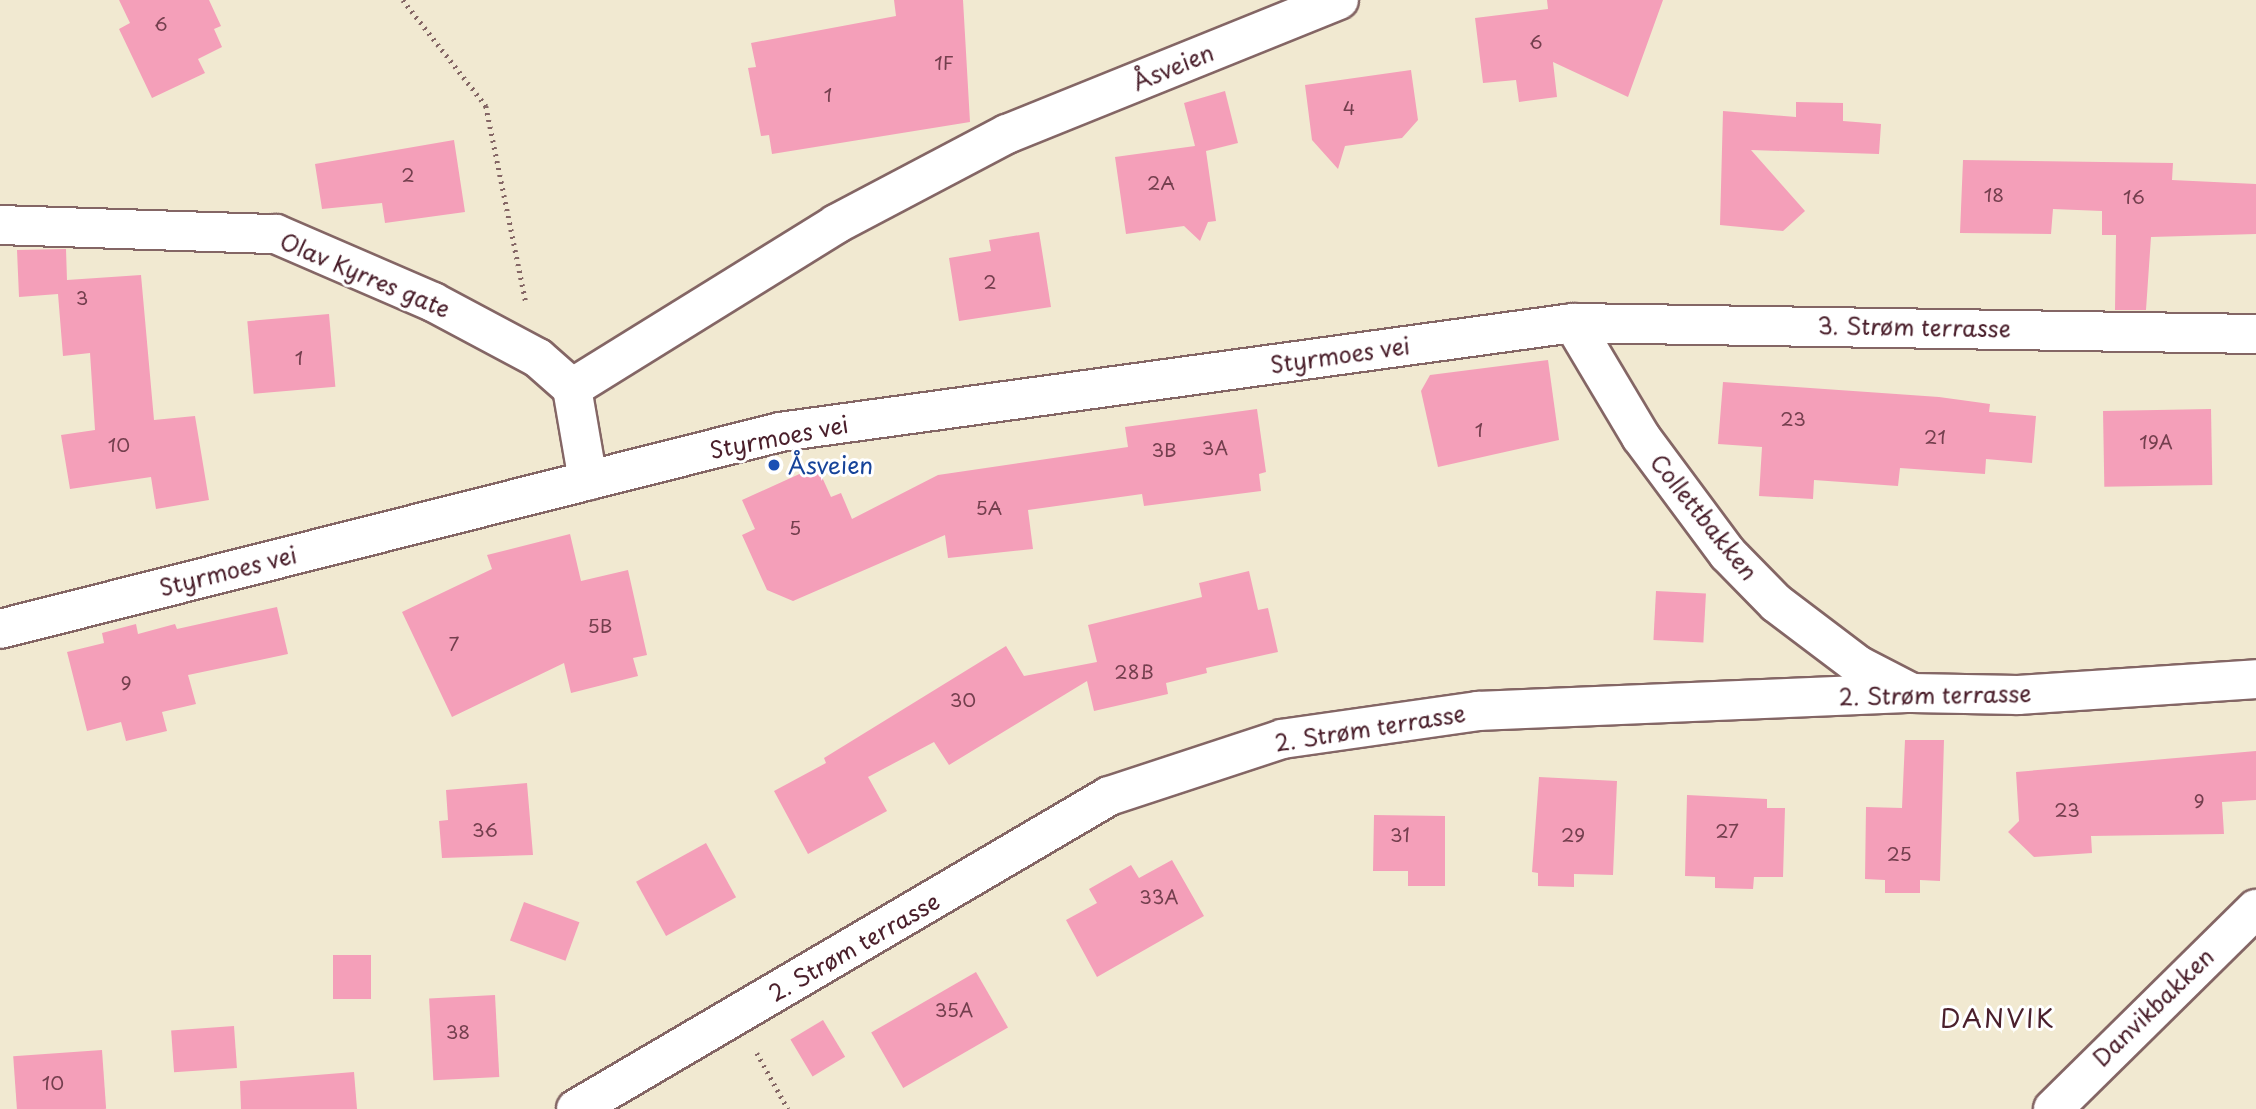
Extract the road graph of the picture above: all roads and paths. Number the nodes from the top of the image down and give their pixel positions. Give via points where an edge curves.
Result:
1 (403, 0) edge
2 (1339, 0) edge
3 (0, 225) edge
4 (1573, 323) junction
5 (2256, 334) edge
6 (538, 358) junction
7 (572, 388) junction
8 (588, 481) junction
9 (0, 629) edge
10 (2256, 679) edge
11 (1912, 693) junction
12 (2256, 909) edge
13 (736, 1016) junction
14 (576, 1109) edge
15 (788, 1109) edge
16 (2053, 1109) edge

1 - 6 path via 486,106
2 - 7 street, Åsveien via 1007,134 836,223
3 - 6 street, Olav Kyrres gate via 276,234 433,302
4 - 5 street, 3. Strøm terrasse
4 - 8 street, Styrmoes vei via 780,432
4 - 11 street, Collettbakken via 1641,437 1728,554 1815,636
6 - 7 street, Olav Kyrres gate
7 - 8 street
8 - 9 street, Styrmoes vei
10 - 11 street, 2. Strøm terrasse via 2018,695
11 - 13 street, 2. Strøm terrasse via 1478,711 1282,739 1109,796
12 - 16 street, Danvikbakken
13 - 14 street, 2. Strøm terrasse
13 - 15 path

